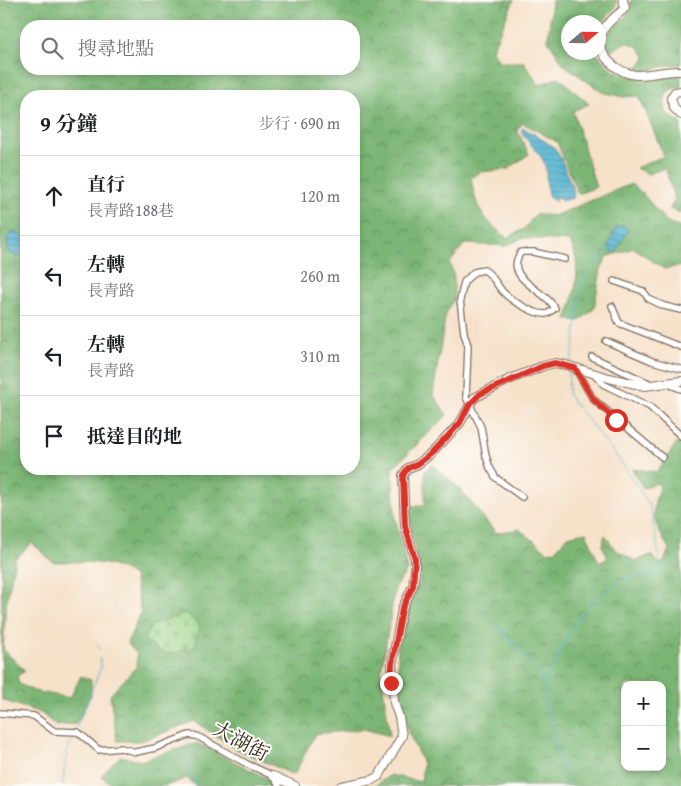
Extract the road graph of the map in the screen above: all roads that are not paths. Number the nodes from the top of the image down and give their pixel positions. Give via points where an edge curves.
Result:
1 (623, 0) edge
2 (681, 71) edge
3 (681, 91) edge
4 (681, 115) edge
5 (564, 259) dead end
6 (614, 281) dead end
7 (612, 306) dead end
8 (681, 310) edge
9 (606, 341) dead end
10 (681, 347) edge
11 (592, 357) dead end
12 (575, 368) junction
13 (681, 369) edge
14 (596, 374) junction
15 (681, 381) edge
16 (666, 383) junction
17 (652, 385) junction
18 (681, 390) edge
19 (469, 405) junction
20 (681, 436) edge
21 (662, 456) dead end
22 (522, 497) dead end
23 (0, 713) edge
24 (273, 776) junction
25 (279, 786) edge
26 (295, 786) edge
27 (341, 786) edge

1 - 2 street via 625,8 601,34 599,45 606,57 628,73 637,75
3 - 4 street via 674,92 671,98
5 - 19 street via 533,252 521,252 518,256 518,274 523,282 551,301 554,308 544,314 507,297 490,273 484,270 474,272 464,282 460,300 468,346 466,396
6 - 8 street via 643,291 649,300
7 - 10 street via 619,323
9 - 13 street via 652,361
11 - 17 street
12 - 14 street
12 - 19 street via 555,363 543,366 480,394
12 - 21 street via 593,399
14 - 17 street via 630,384
14 - 20 street via 603,384 650,407
15 - 16 street
16 - 17 street
16 - 18 street
19 - 22 street via 481,427 493,473
19 - 27 street via 460,423 432,453 408,468 403,475 405,526 415,566 413,586 402,609 392,664 394,702 402,736 379,776
23 - 24 street, 大湖街 via 34,716 54,730 78,732 99,750 121,748 136,752 189,735 197,736
24 - 25 street
24 - 26 street

